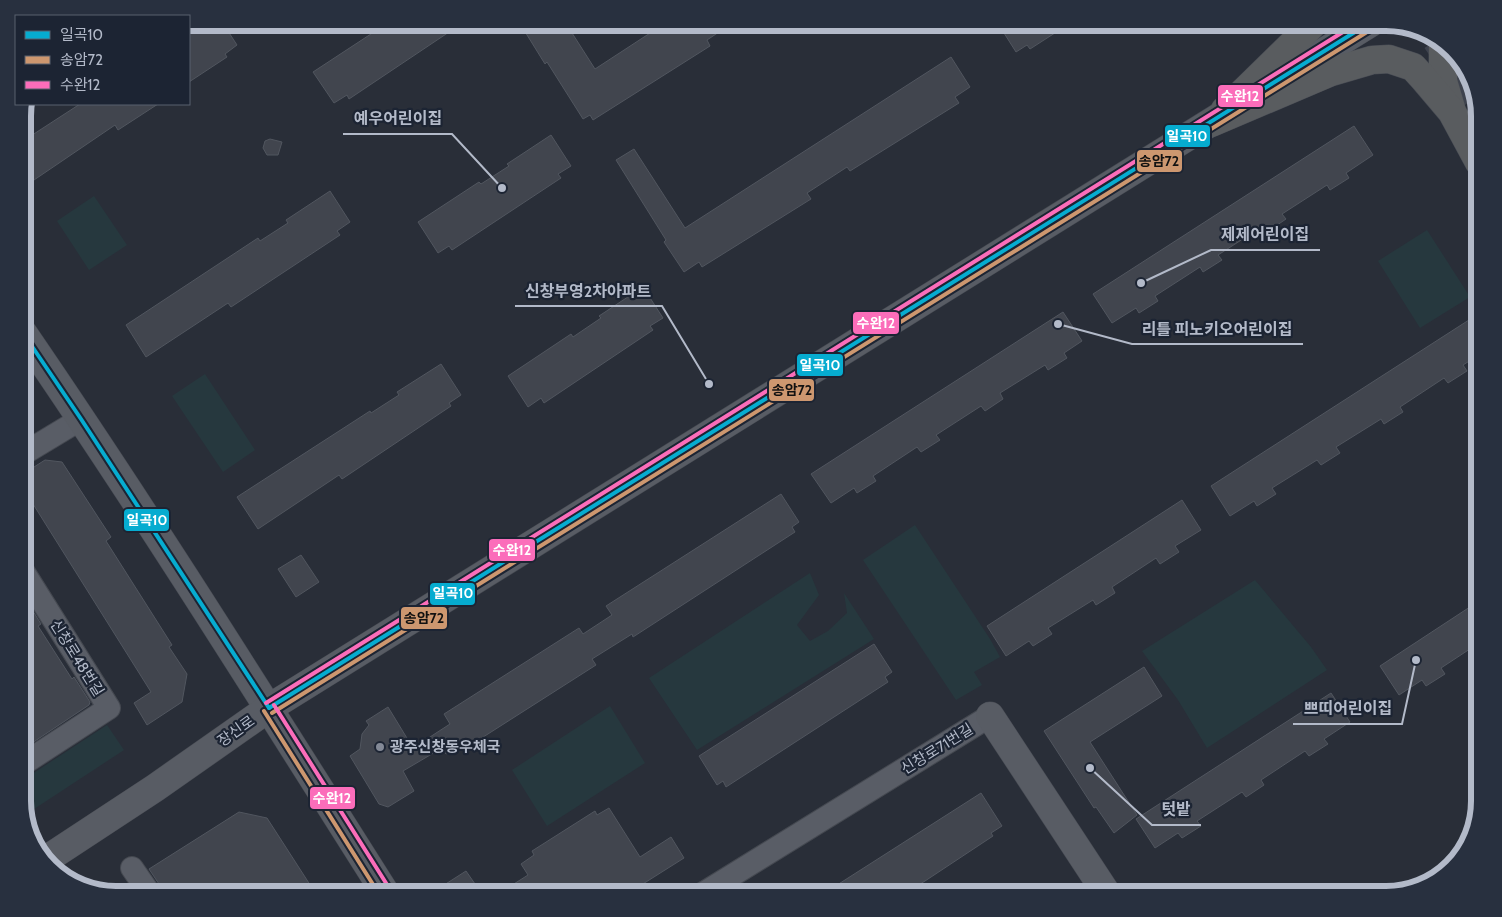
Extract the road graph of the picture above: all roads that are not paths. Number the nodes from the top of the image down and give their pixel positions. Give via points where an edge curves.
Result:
1 (1306, 31) edge
2 (1358, 31) edge
3 (1443, 54) edge
4 (1458, 72) edge
5 (1452, 112) junction
6 (1211, 123) junction
7 (1471, 147) edge
8 (31, 346) edge
9 (81, 419) junction
10 (31, 449) edge
11 (31, 584) edge
12 (269, 708) junction
13 (990, 716) joint
14 (31, 759) edge
15 (51, 856) edge
16 (132, 868) dead end
17 (144, 886) edge
18 (381, 886) edge
19 (715, 886) edge
20 (1102, 886) edge

1 - 6 highway
2 - 6 main road, 장신로
3 - 5 highway via 1443,81
4 - 5 highway
5 - 6 highway via 1414,67 1389,59 1372,60 1331,72
5 - 7 highway
6 - 12 main road, 장신로
8 - 9 main road
9 - 10 street
9 - 12 main road
11 - 14 street, 신창로48번길 via 109,708
12 - 15 main road, 장신로
12 - 18 main road
13 - 19 street, 신창로71번길
13 - 20 main road, 신창로71번길
16 - 17 street

